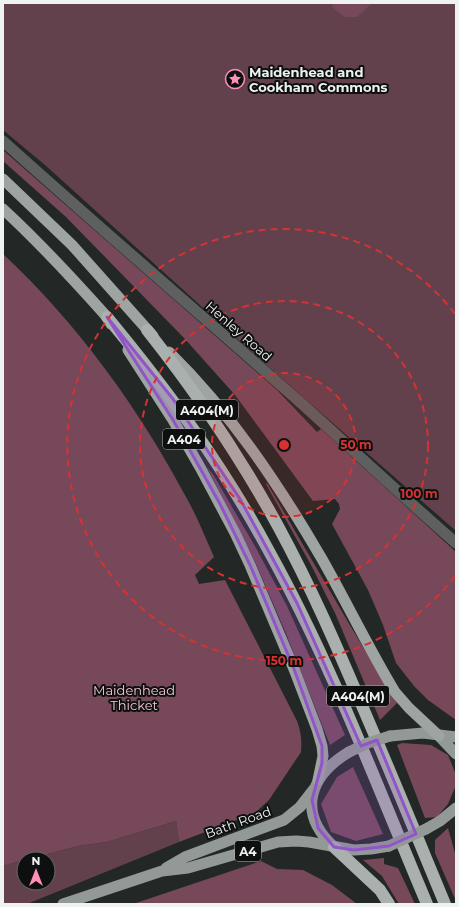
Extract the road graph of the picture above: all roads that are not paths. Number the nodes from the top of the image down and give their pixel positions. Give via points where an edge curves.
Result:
1 (3, 141) edge
2 (3, 179) edge
3 (3, 209) edge
4 (107, 317) junction
5 (147, 330) junction
6 (456, 543) edge
7 (439, 736) junction
8 (456, 737) edge
9 (456, 754) edge
10 (316, 785) junction
11 (456, 808) edge
12 (334, 847) junction
13 (162, 871) junction
14 (63, 904) edge
15 (389, 904) edge
16 (426, 904) edge
17 (445, 904) edge

1 - 6 street, Henley Road
2 - 5 highway via 72,245
3 - 4 highway, A404
4 - 10 highway, A404 via 202,469 250,565 317,729 323,756
4 - 16 highway, A404(M) via 150,368 193,427 233,488 270,552 326,665
5 - 7 highway via 195,378 247,442 288,502 395,692
5 - 17 highway, A404(M) via 219,428 286,542 334,640
7 - 8 main road
7 - 9 main road
7 - 10 main road, Bath Road, bridge via 416,733 390,736 368,743 334,762
10 - 12 main road via 312,805 315,822
10 - 13 main road, Bath Road / A4 via 300,808 284,820 185,857
11 - 12 main road, Bath Road, bridge via 426,829 389,846 362,850
12 - 13 main road, Bath Road / A4 via 302,842 278,842 188,868
12 - 15 highway via 380,890
13 - 14 main road, Bath Road / A4

